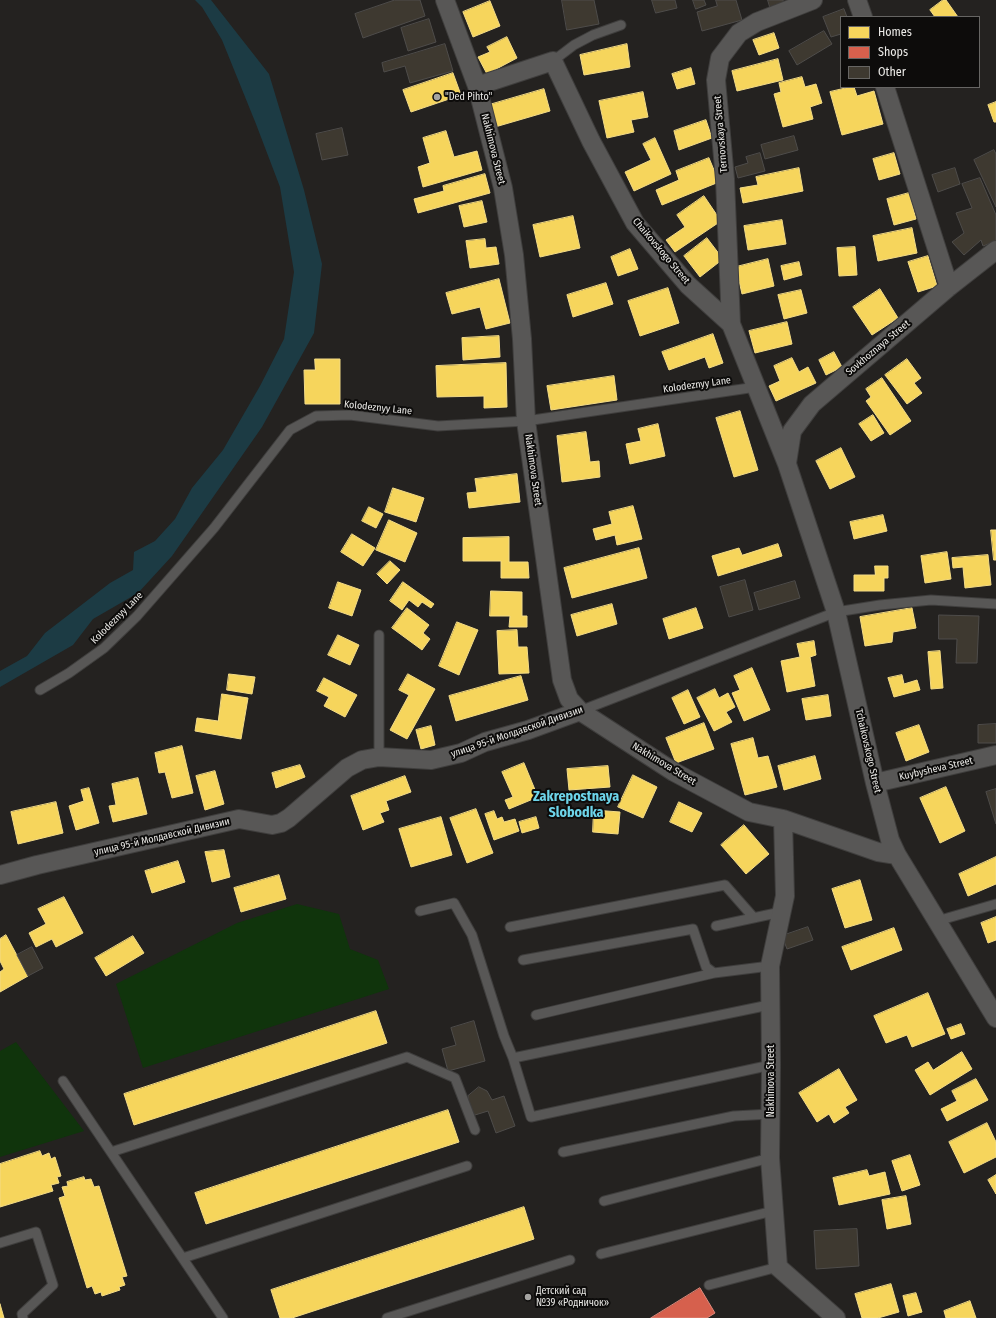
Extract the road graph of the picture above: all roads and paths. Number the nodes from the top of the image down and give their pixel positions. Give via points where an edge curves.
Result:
1 (446, 0) edge
2 (813, 0) edge
3 (857, 0) edge
4 (863, 16) edge
5 (621, 25) dead end
6 (553, 61) junction
7 (477, 86) junction
8 (885, 88) edge
9 (996, 250) edge
10 (949, 287) junction
11 (730, 324) junction
12 (756, 388) junction
13 (526, 421) junction
14 (787, 464) junction
15 (996, 604) edge
16 (836, 612) junction
17 (379, 635) dead end
18 (40, 690) dead end
19 (580, 711) junction
20 (996, 755) edge
21 (378, 757) junction
22 (875, 783) junction
23 (783, 819) junction
24 (897, 855) junction
25 (0, 875) edge
26 (996, 904) edge
27 (420, 911) dead end
28 (781, 912) junction
29 (754, 918) junction
30 (937, 921) junction
31 (716, 926) dead end
32 (510, 927) dead end
33 (523, 960) dead end
34 (770, 966) junction
35 (714, 973) junction
36 (769, 1005) junction
37 (536, 1015) dead end
38 (996, 1018) edge
39 (513, 1058) junction
40 (771, 1065) junction
41 (63, 1081) dead end
42 (771, 1114) junction
43 (475, 1130) dead end
44 (111, 1152) junction
45 (563, 1152) dead end
46 (770, 1158) junction
47 (467, 1166) dead end
48 (604, 1201) dead end
49 (773, 1211) junction
50 (0, 1243) edge
51 (601, 1254) dead end
52 (183, 1258) junction
53 (570, 1260) dead end
54 (778, 1267) junction
55 (709, 1285) dead end
56 (222, 1316) edge
57 (829, 1317) edge
58 (23, 1318) edge
59 (212, 1318) edge
60 (387, 1318) edge

1 - 7 street, Nakhimova Street
2 - 11 street, Ternovskaya Street via 757,22 739,33 720,58 716,80 725,179
3 - 4 street
5 - 6 lane via 587,38
6 - 7 street
6 - 11 street, Chaikovskogo Street via 591,141 635,223 688,285
7 - 13 street, Nakhimova Street via 504,188 514,255
8 - 10 street
9 - 10 street, Sovkhoznaya Street
10 - 14 street, Sovkhoznaya Street via 812,404 792,431
11 - 12 street, Chaikovskogo Street
12 - 13 lane, Kolodeznyy Lane
12 - 14 street, Chaikovskogo Street
13 - 18 lane, Kolodeznyy Lane via 438,426 336,415 316,416 290,430 214,528 137,616 104,648
13 - 19 street, Nakhimova Street via 562,680 569,699
14 - 16 street, Tchaikovskogo Street
15 - 16 lane, улица 95-й Молдавской Дивизии via 932,600
16 - 19 lane, улица 95-й Молдавской Дивизии
16 - 22 street, Tchaikovskogo Street
17 - 21 lane
19 - 21 street, улица 95-й Молдавской Дивизии via 485,742 461,753 431,760
19 - 23 street, Nakhimova Street via 674,772 749,812
20 - 22 street, Kuybysheva Street
21 - 25 street, улица 95-й Молдавской Дивизии via 362,760 347,768 281,823 272,825 240,819
22 - 24 street, Tchaikovskogo Street via 890,840
23 - 24 street, Nakhimova Street via 878,852
23 - 28 street, Nakhimova Street via 785,896
24 - 30 street, Tchaikovskogo Street
26 - 30 lane
27 - 39 lane via 454,903 472,935
28 - 29 lane
28 - 34 street, Nakhimova Street
29 - 31 lane
29 - 32 lane via 725,885
30 - 38 street, Tchaikovskogo Street
33 - 35 lane via 693,929 706,967
34 - 35 lane
34 - 36 street, Nakhimova Street
35 - 37 lane
36 - 39 lane
36 - 40 street, Nakhimova Street
39 - 40 lane via 531,1117
40 - 42 street, Nakhimova Street
41 - 44 lane
42 - 45 lane via 734,1116
42 - 46 street, Nakhimova Street
43 - 44 lane via 455,1078 407,1057
44 - 52 lane
46 - 48 lane
46 - 49 street, Nakhimova Street
47 - 52 lane
49 - 51 lane
49 - 54 street, Nakhimova Street
50 - 58 lane via 36,1232 53,1285 22,1314
52 - 56 lane
53 - 60 lane
54 - 55 lane
54 - 57 street
56 - 59 lane

